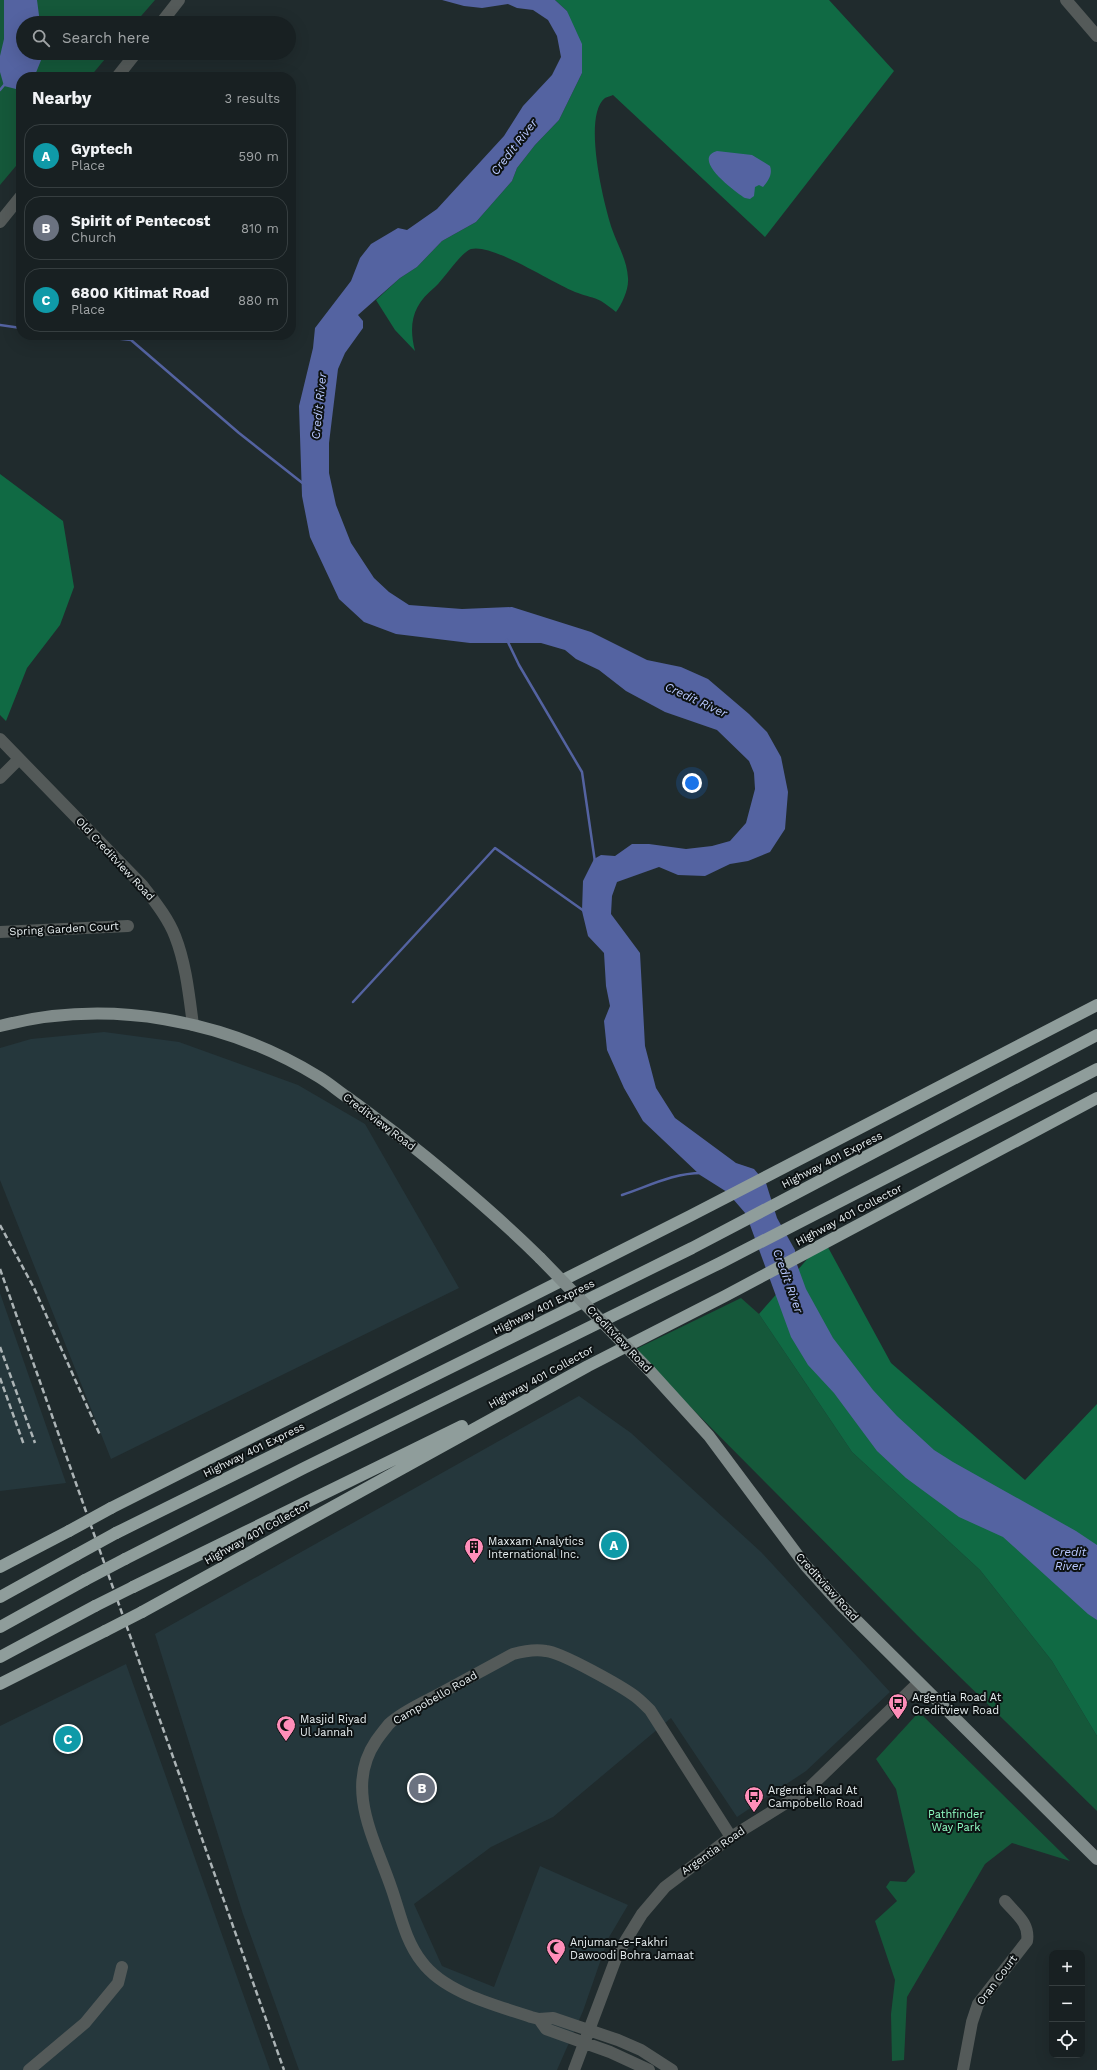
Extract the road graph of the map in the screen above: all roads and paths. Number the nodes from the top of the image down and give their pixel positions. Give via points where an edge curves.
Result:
1 (179, 0) edge
2 (1066, 0) edge
3 (166, 16) edge
4 (1097, 36) edge
5 (130, 60) edge
6 (121, 72) edge
7 (16, 202) edge
8 (0, 222) edge
9 (0, 739) edge
10 (19, 759) junction
11 (0, 778) edge
12 (128, 926) dead end
13 (0, 932) edge
14 (1097, 1005) edge
15 (193, 1025) junction
16 (0, 1026) edge
17 (1097, 1035) edge
18 (1097, 1069) edge
19 (1097, 1098) edge
20 (588, 1366) junction
21 (0, 1567) edge
22 (0, 1597) edge
23 (0, 1627) edge
24 (0, 1657) edge
25 (918, 1683) junction
26 (0, 1684) edge
27 (731, 1837) junction
28 (1097, 1859) edge
29 (1005, 1901) dead end
30 (122, 1967) dead end
31 (539, 2019) junction
32 (588, 2030) junction
33 (583, 2044) junction
34 (29, 2070) edge
35 (574, 2070) edge
36 (648, 2070) edge
37 (672, 2070) edge
38 (963, 2070) edge

1 - 3 street
2 - 4 street
5 - 6 street
7 - 8 street
9 - 10 street, Old Creditview Road
10 - 11 street
10 - 15 street, Old Creditview Road via 144,886 163,912 175,935 183,962
12 - 13 street, Spring Garden Court
14 - 21 highway, bridge via 690,1216 111,1508
15 - 16 main road, Creditview Road via 134,1015 96,1013 53,1016
15 - 25 main road, Creditview Road, bridge via 244,1040 320,1077 390,1128 472,1195 540,1258 650,1371 709,1436 805,1565
17 - 22 highway, Highway 401 Express, bridge via 708,1239 116,1534
18 - 23 highway, bridge via 720,1263 125,1559
19 - 20 highway, Highway 401 Collector
20 - 24 highway, bridge via 132,1587
20 - 26 highway, Highway 401 Collector, bridge via 142,1612
25 - 27 street, Argentia Road via 807,1790
25 - 28 main road, Creditview Road
27 - 31 street, Campobello Road via 650,1710 636,1697 557,1653 537,1650 513,1654 423,1702 390,1723 366,1760 363,1794 365,1815 406,1932 422,1963 444,1982 459,1991
27 - 32 street, Argentia Road via 665,1887 642,1914 618,1953
29 - 38 street, Oran Court via 1026,1924 1027,1941 978,2004
30 - 34 street via 118,1983 85,2024
31 - 32 street, Campobello Road via 553,2018
31 - 33 street, Campobello Road via 546,2029
32 - 33 street, Argentia Road
32 - 37 street, Campobello Road via 641,2050
33 - 35 street, Argentia Road
33 - 36 street, Campobello Road via 610,2052

